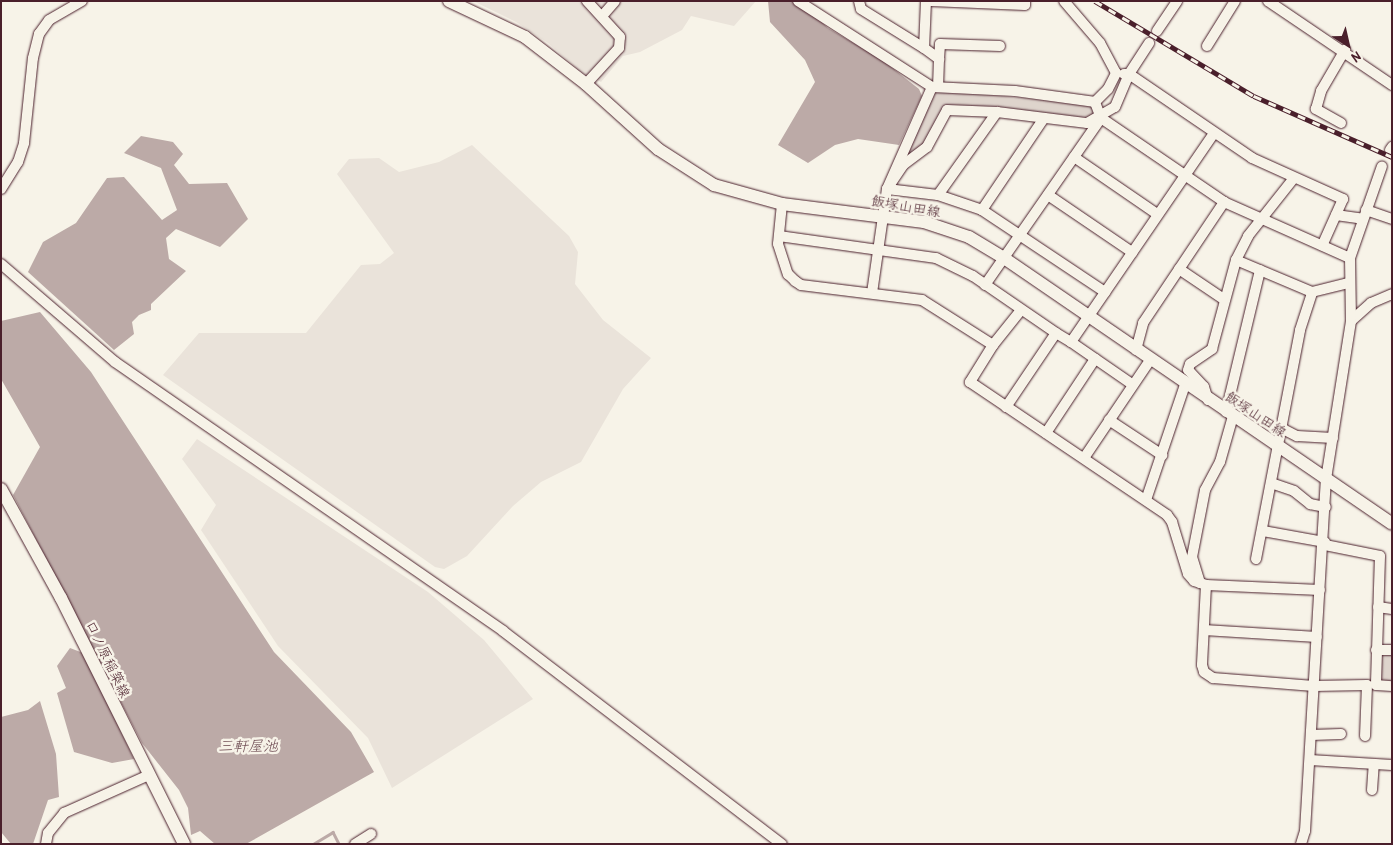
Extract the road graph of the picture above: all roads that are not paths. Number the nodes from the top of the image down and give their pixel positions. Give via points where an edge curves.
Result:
1 (82, 1) edge
2 (449, 1) edge
3 (586, 1) edge
4 (615, 1) edge
5 (798, 1) edge
6 (859, 1) edge
7 (926, 1) edge
8 (931, 1) edge
9 (1025, 1) edge
10 (1064, 1) edge
11 (1178, 1) edge
12 (1235, 1) edge
13 (1268, 1) edge
14 (603, 15) junction
15 (1157, 31) dead end
16 (1150, 43) dead end
17 (1000, 46) dead end
18 (1207, 46) dead end
19 (924, 48) junction
20 (1345, 50) junction
21 (939, 59) junction
22 (1129, 74) junction
23 (1116, 75) junction
24 (586, 84) junction
25 (1392, 85) edge
26 (935, 87) junction
27 (1095, 102) junction
28 (997, 112) junction
29 (1044, 118) junction
30 (1101, 118) junction
31 (1341, 123) dead end
32 (1214, 133) junction
33 (1074, 157) junction
34 (1382, 166) dead end
35 (1185, 174) junction
36 (1294, 178) junction
37 (1, 188) edge
38 (887, 189) junction
39 (938, 195) junction
40 (1048, 195) junction
41 (1224, 202) junction
42 (782, 204) junction
43 (982, 210) junction
44 (1157, 214) junction
45 (1336, 215) junction
46 (1364, 215) junction
47 (882, 216) junction
48 (1262, 218) junction
49 (1392, 219) edge
50 (1021, 233) junction
51 (779, 236) junction
52 (1322, 246) junction
53 (879, 249) junction
54 (1132, 252) junction
55 (1004, 258) junction
56 (1350, 258) junction
57 (1236, 260) junction
58 (1, 264) edge
59 (1179, 269) junction
60 (1260, 270) junction
61 (1349, 283) junction
62 (985, 285) junction
63 (1106, 292) junction
64 (1312, 292) junction
65 (872, 293) junction
66 (1392, 294) edge
67 (1225, 300) junction
68 (1021, 310) junction
69 (1088, 317) junction
70 (1351, 321) junction
71 (1056, 334) junction
72 (1071, 342) junction
73 (993, 346) junction
74 (1136, 350) junction
75 (1095, 359) junction
76 (1150, 360) junction
77 (1133, 385) junction
78 (1186, 385) junction
79 (1208, 400) junction
80 (1006, 407) junction
81 (1229, 414) junction
82 (1109, 420) junction
83 (1281, 428) junction
84 (1046, 433) junction
85 (1333, 438) junction
86 (1277, 446) junction
87 (1162, 455) junction
88 (1084, 458) junction
89 (1326, 479) junction
90 (1271, 484) junction
91 (1, 489) edge
92 (1146, 500) junction
93 (1326, 507) junction
94 (1392, 524) edge
95 (1262, 531) junction
96 (1325, 544) junction
97 (1380, 556) junction
98 (1392, 557) edge
99 (1256, 559) dead end
100 (1203, 584) junction
101 (1320, 590) junction
102 (1378, 607) junction
103 (1392, 609) edge
104 (1204, 630) junction
105 (1317, 637) junction
106 (1376, 650) junction
107 (1392, 650) edge
108 (1314, 686) junction
109 (1392, 686) edge
110 (1341, 734) dead end
111 (1311, 735) junction
112 (1365, 736) dead end
113 (1310, 760) junction
114 (1374, 764) junction
115 (1392, 766) edge
116 (149, 775) junction
117 (1372, 790) dead end
118 (371, 834) dead end
119 (46, 844) edge
120 (184, 844) edge
121 (355, 844) edge
122 (782, 844) edge
123 (1301, 844) edge

1 - 37 street via 49,20 39,34 33,58 24,143 18,162
2 - 24 main road, 飯塚山田線 via 525,37
3 - 14 street
4 - 14 street
5 - 26 street
6 - 19 street via 861,9
7 - 19 street
8 - 9 street via 1025,5
10 - 23 street via 1100,44
11 - 15 street
12 - 18 street
13 - 20 street
14 - 24 street via 620,37 619,48
16 - 22 street
17 - 21 street via 940,44
19 - 21 street
20 - 25 street
20 - 31 street via 1321,91 1316,109
21 - 26 street
22 - 23 street
22 - 30 street via 1121,98
22 - 32 street
23 - 27 street
24 - 42 main road, 飯塚山田線 via 684,169 714,185
26 - 27 street
26 - 38 street
27 - 30 street
28 - 29 street
28 - 38 street via 947,110 927,147 904,165
28 - 39 street
29 - 30 street via 1087,123
29 - 43 street
30 - 33 street
30 - 35 street
32 - 35 street
32 - 36 street via 1252,158
33 - 40 street
33 - 44 street
34 - 46 street
35 - 41 street
35 - 44 street
36 - 45 street via 1343,199
36 - 48 street
38 - 39 street
38 - 47 street
39 - 43 street
40 - 50 street
40 - 54 street
41 - 48 street
41 - 59 street
42 - 47 main road, 飯塚山田線
42 - 51 street
43 - 50 street
44 - 54 street
45 - 46 street
45 - 52 street
46 - 49 street
46 - 56 street
47 - 53 street
47 - 55 main road, 飯塚山田線 via 950,230
48 - 52 street
48 - 57 street
50 - 55 street
50 - 63 street
51 - 53 street
51 - 65 street via 778,244 788,274 801,285
52 - 56 street
53 - 62 street via 936,258
53 - 65 street
54 - 63 street
55 - 62 street
55 - 69 main road, 飯塚山田線
56 - 61 street
57 - 60 street
57 - 67 street
58 - 122 street via 115,362 503,631
59 - 67 street
59 - 74 street via 1143,323
60 - 64 street
60 - 81 street
61 - 64 street
61 - 70 street
62 - 68 street
63 - 69 street
64 - 83 street via 1300,330
65 - 73 street via 922,300
66 - 70 street via 1371,303
67 - 79 street via 1212,349 1190,364 1188,370 1204,387
68 - 71 street
68 - 73 street
69 - 72 street
69 - 74 main road, 飯塚山田線
70 - 85 street
71 - 72 street
71 - 80 street
72 - 75 street
73 - 80 street via 970,382
74 - 76 main road, 飯塚山田線
75 - 77 street
75 - 84 street
76 - 77 street
76 - 78 main road, 飯塚山田線
77 - 82 street
78 - 79 main road, 飯塚山田線
78 - 87 street
79 - 81 main road, 飯塚山田線
80 - 84 street
81 - 86 main road, 飯塚山田線
81 - 100 street via 1220,462 1205,490 1192,557
82 - 87 street
82 - 88 street
83 - 85 street via 1297,436
83 - 86 street
84 - 88 street
85 - 89 street
86 - 89 main road, 飯塚山田線
86 - 90 street
87 - 92 street
88 - 92 street
89 - 93 street
89 - 94 main road, 飯塚山田線
90 - 93 street via 1294,491 1310,504
90 - 95 street
91 - 116 main road, 口ノ原稲築線 via 61,598
92 - 100 street via 1172,522 1188,574
93 - 96 street
95 - 96 street
95 - 99 street
96 - 97 street
96 - 101 street
97 - 98 street
97 - 102 street
100 - 101 street
100 - 104 street
101 - 105 street
102 - 103 street
102 - 106 street
104 - 105 street
104 - 108 street via 1202,665 1204,672 1213,678
105 - 108 street
106 - 107 street
106 - 109 street via 1376,685
108 - 111 street
108 - 112 street via 1367,685
110 - 111 street
111 - 113 street
113 - 114 street
113 - 123 street via 1305,831
114 - 115 street
114 - 117 street
116 - 119 street via 64,813 48,833
116 - 120 main road, 口ノ原稲築線
118 - 121 street

